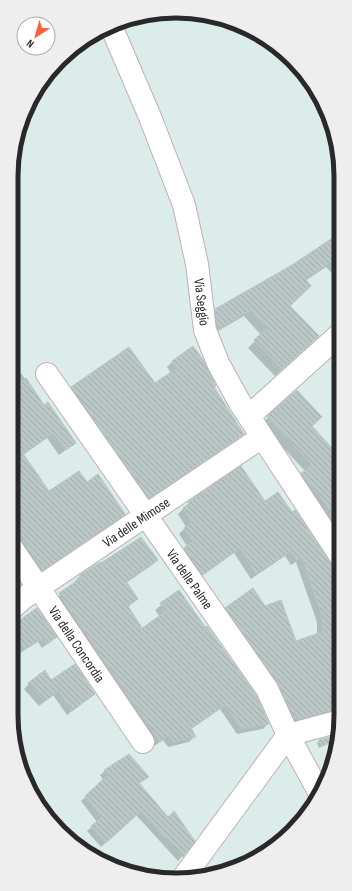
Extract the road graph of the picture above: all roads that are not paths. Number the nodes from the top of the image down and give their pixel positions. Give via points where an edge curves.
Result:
1 (113, 31) edge
2 (334, 339) edge
3 (47, 374) dead end
4 (249, 416) junction
5 (262, 437) junction
6 (146, 516) junction
7 (334, 546) edge
8 (18, 557) edge
9 (40, 588) junction
10 (18, 603) edge
11 (334, 723) edge
12 (288, 735) junction
13 (143, 742) dead end
14 (317, 788) edge
15 (187, 873) edge

1 - 4 street, Via Seggio via 184,205 197,264 205,330 218,363
2 - 4 street
3 - 6 street, Via delle Palme
4 - 5 street, Via Seggio
5 - 6 street, Via delle Mimose
5 - 7 street, Via Seggio
6 - 9 street, Via delle Mimose
6 - 12 street, Via delle Palme via 267,689
8 - 9 street, Via della Concordia
9 - 10 street, Via delle Mimose
9 - 13 street, Via della Concordia
11 - 12 street
12 - 14 street, Via delle Palme
12 - 15 street

